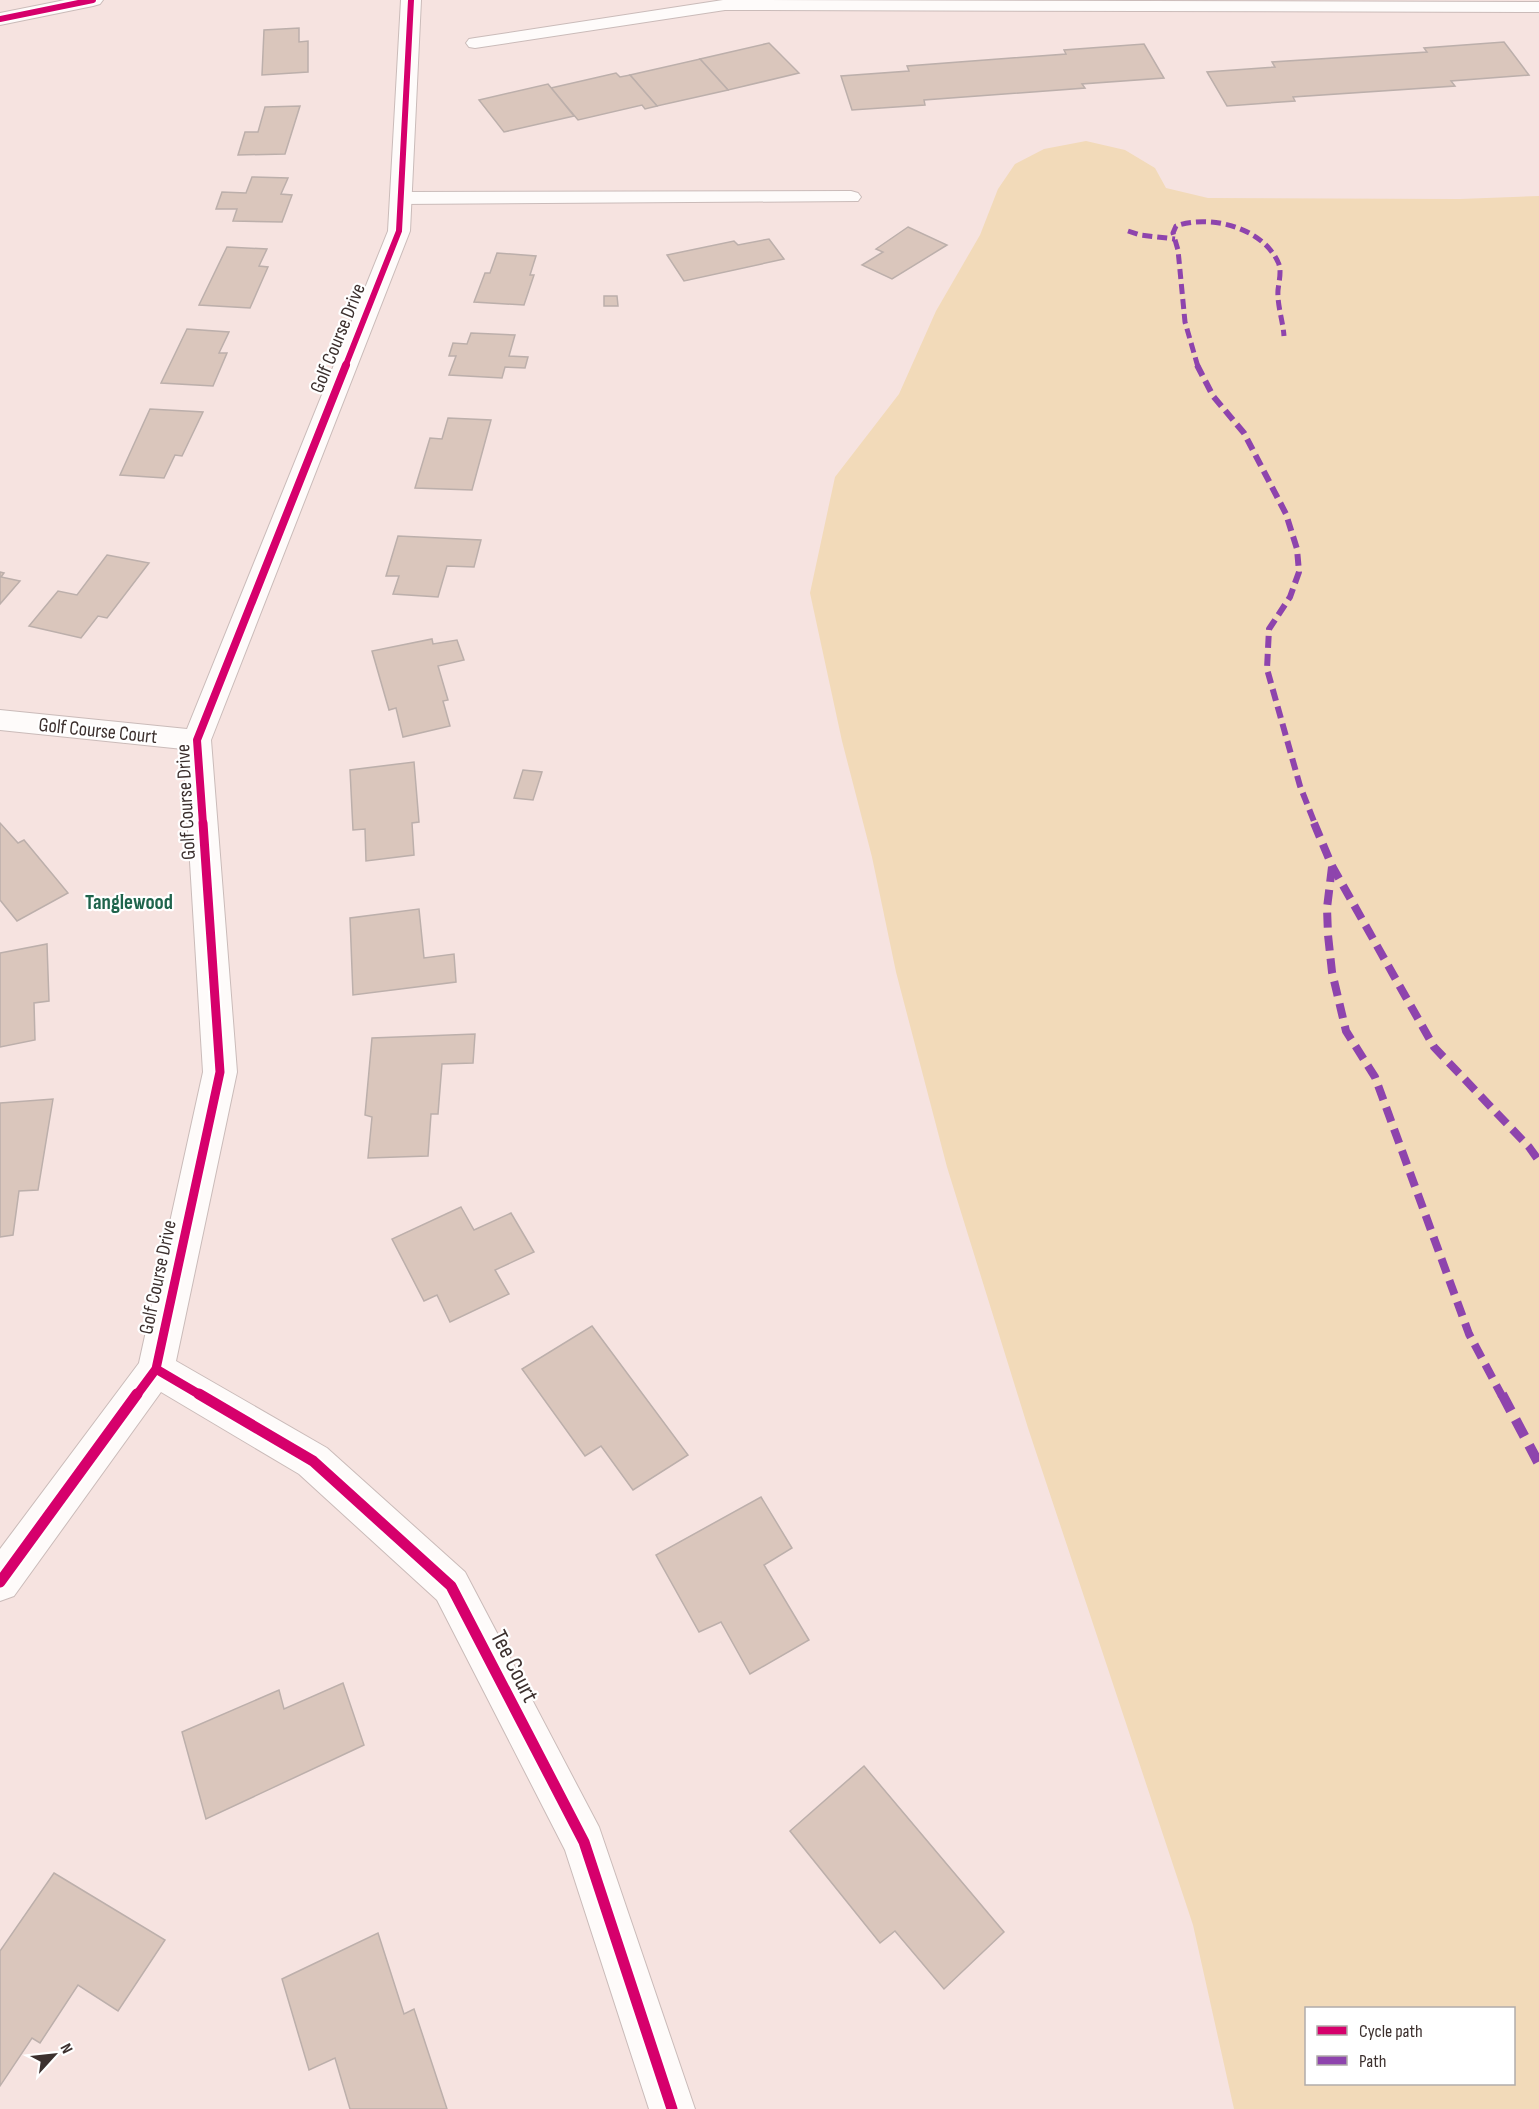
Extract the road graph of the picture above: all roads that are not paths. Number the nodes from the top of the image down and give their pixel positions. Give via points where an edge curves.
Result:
1 (93, 0) edge
2 (411, 0) edge
3 (1539, 7) edge
4 (0, 19) edge
5 (475, 43) dead end
6 (851, 197) dead end
7 (401, 198) junction
8 (0, 720) edge
9 (196, 740) junction
10 (156, 1369) junction
11 (0, 1582) edge
12 (672, 2109) edge

1 - 4 street
2 - 7 street, Golf Course Drive
3 - 5 lane via 725,5
6 - 7 lane
7 - 9 street, Golf Course Drive via 399,231
8 - 9 street, Golf Course Court
9 - 10 street, Golf Course Drive via 220,1072
10 - 11 street, Golf Course Drive
10 - 12 street, Tee Court via 313,1461 451,1586 584,1842

